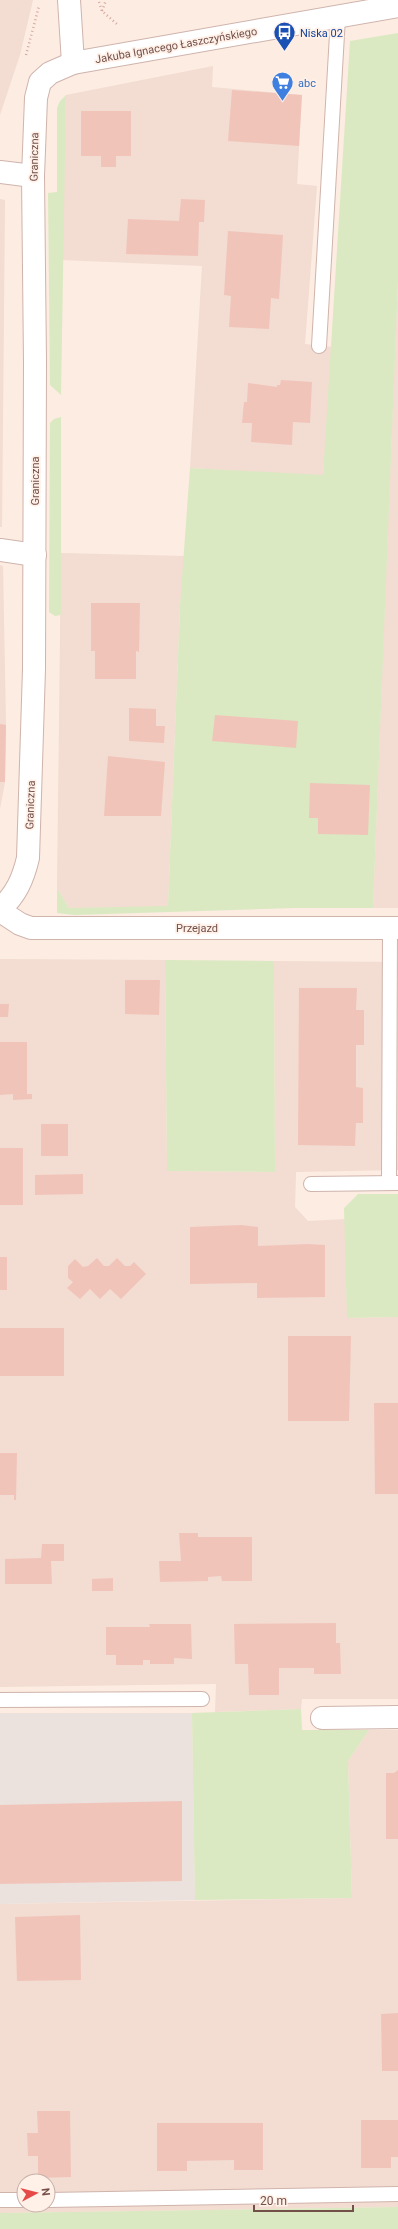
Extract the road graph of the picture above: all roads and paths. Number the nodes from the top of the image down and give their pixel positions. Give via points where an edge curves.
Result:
1 (69, 0) edge
2 (106, 0) edge
3 (398, 6) edge
4 (102, 11) dead end
5 (338, 17) junction
6 (73, 63) junction
7 (0, 172) edge
8 (34, 176) junction
9 (319, 346) dead end
10 (0, 550) edge
11 (35, 555) junction
12 (0, 910) edge
13 (394, 928) edge
14 (394, 1183) edge
15 (311, 1184) dead end
16 (202, 1699) dead end
17 (0, 1700) edge
18 (398, 1717) edge
19 (322, 1718) dead end
20 (398, 2194) edge
21 (0, 2200) edge
22 (16, 2200) edge
23 (56, 2200) edge

1 - 6 street
2 - 4 path
3 - 5 street, Jakuba Ignacego Łaszczyńskiego
5 - 6 street, Jakuba Ignacego Łaszczyńskiego
5 - 9 lane
6 - 8 street, Graniczna via 50,73 40,82 36,98
7 - 8 street
8 - 11 street, Graniczna
10 - 11 street
11 - 12 street, Graniczna via 28,858 17,890
12 - 13 street, Przejazd via 20,924 31,928
13 - 14 lane
14 - 15 lane
16 - 17 lane
18 - 19 street
20 - 23 lane
21 - 22 lane

